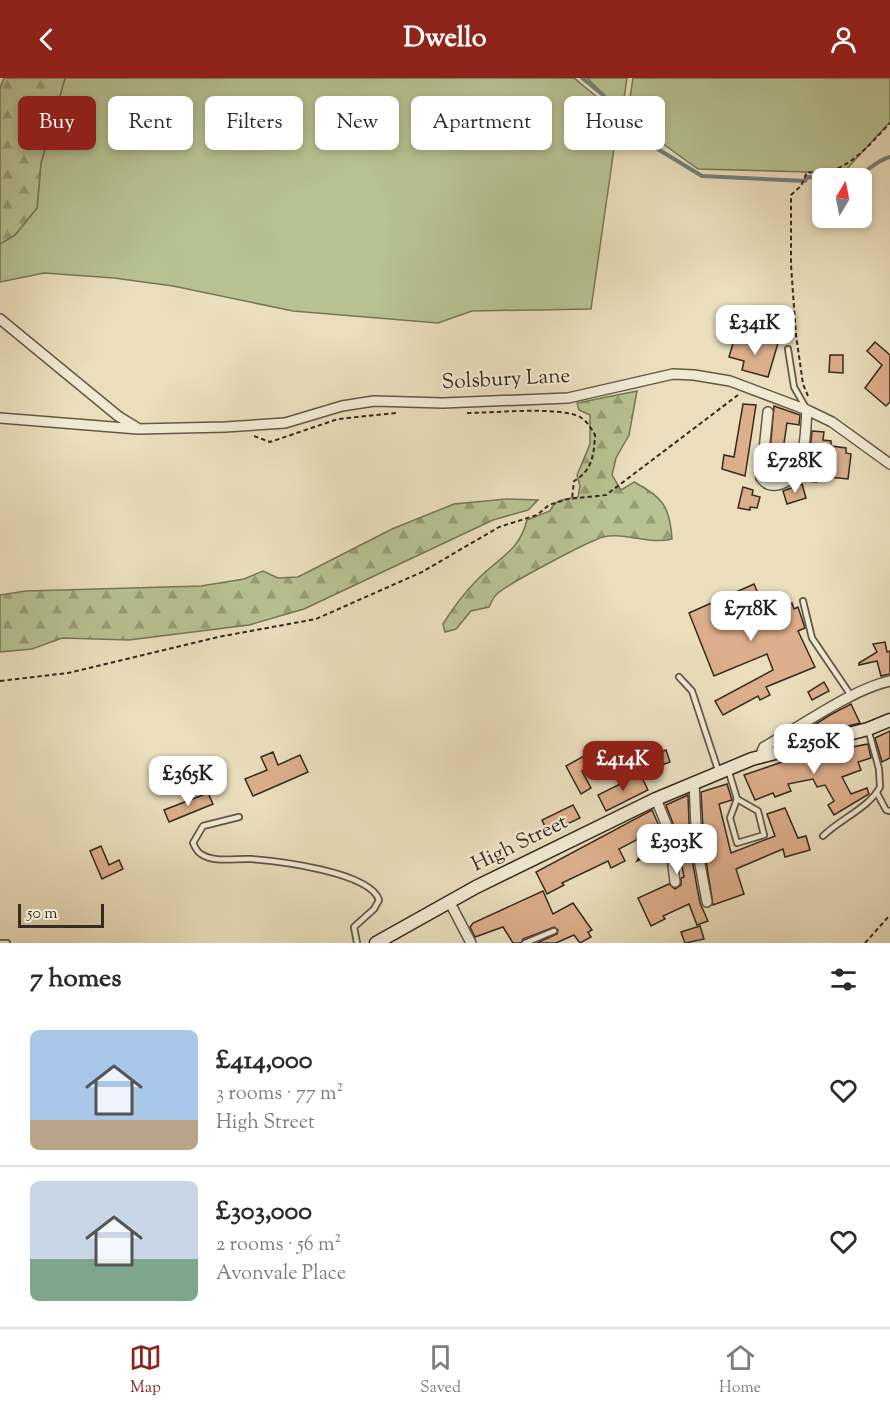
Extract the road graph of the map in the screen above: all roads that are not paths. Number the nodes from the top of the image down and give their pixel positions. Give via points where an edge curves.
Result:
1 (0, 319) edge
2 (788, 349) dead end
3 (807, 410) junction
4 (768, 412) dead end
5 (0, 418) edge
6 (138, 429) junction
7 (890, 464) edge
8 (803, 601) dead end
9 (679, 677) dead end
10 (890, 681) edge
11 (852, 697) junction
12 (890, 720) edge
13 (868, 729) junction
14 (764, 755) junction
15 (724, 771) junction
16 (694, 783) junction
17 (877, 793) junction
18 (656, 799) junction
19 (737, 799) junction
20 (890, 812) edge
21 (239, 817) dead end
22 (823, 836) dead end
23 (675, 882) dead end
24 (449, 901) junction
25 (707, 902) dead end
26 (554, 931) dead end
27 (0, 943) edge
28 (7, 943) edge
29 (357, 943) edge
30 (376, 943) edge
31 (471, 943) edge
32 (525, 943) edge

1 - 6 street
2 - 3 lane via 794,387
3 - 4 street via 799,465 785,484 773,486 761,478
3 - 6 street, Solsbury Lane via 730,381 673,374 568,398 454,403 374,401 285,423
3 - 7 street, Solsbury Lane via 832,422
5 - 6 street, Solsbury Lane
8 - 11 lane via 812,638
9 - 15 lane via 692,691
10 - 11 street
11 - 14 street via 764,747
12 - 13 street, High Street
13 - 14 street, High Street
13 - 17 lane via 881,778
14 - 15 street, High Street
15 - 16 street, High Street
15 - 19 lane
16 - 18 street, High Street
16 - 25 street via 697,848
17 - 20 lane
17 - 22 lane
18 - 23 street via 669,831
18 - 24 street, High Street
19 - 19 lane via 730,818 736,843 764,835 758,811
21 - 29 lane via 203,826 193,843 199,854 282,864 359,881 373,889 379,900 354,927
24 - 30 street, High Street
24 - 31 street
26 - 32 lane
27 - 28 lane

